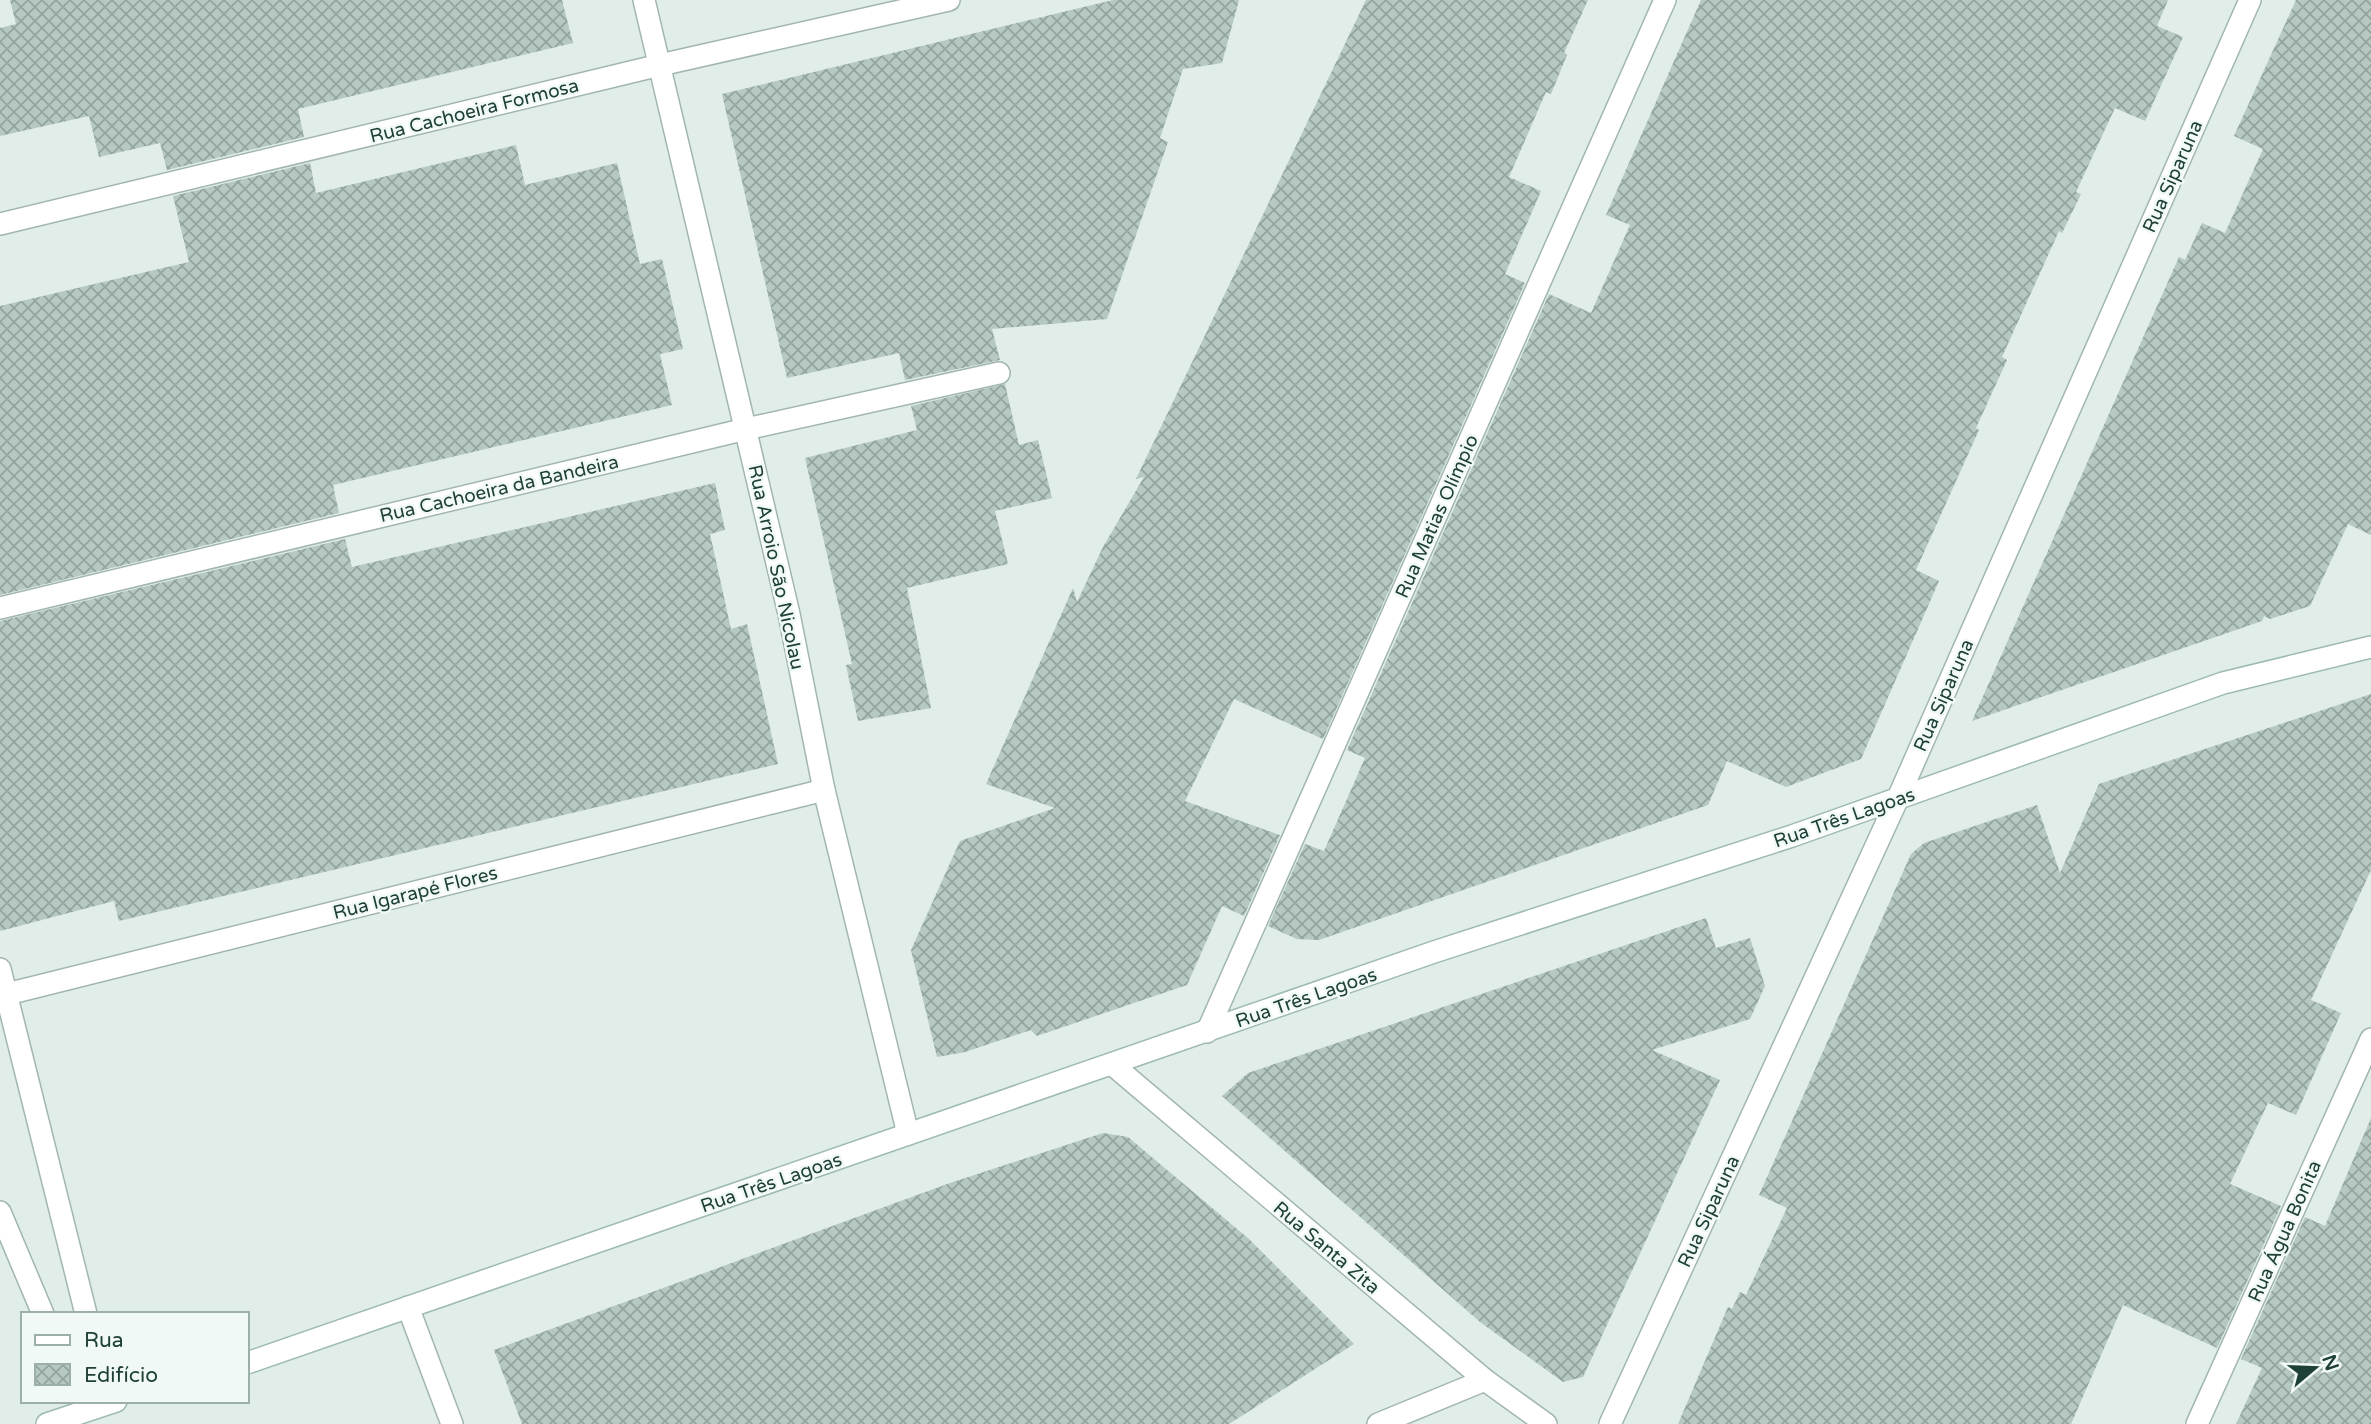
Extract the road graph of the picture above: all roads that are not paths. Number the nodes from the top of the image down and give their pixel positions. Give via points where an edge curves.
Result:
1 (644, 0) edge
2 (949, 0) edge
3 (1665, 0) edge
4 (2250, 0) edge
5 (660, 65) junction
6 (0, 224) edge
7 (999, 373) dead end
8 (746, 429) junction
9 (0, 608) edge
10 (2371, 647) edge
11 (824, 790) junction
12 (1898, 798) junction
13 (0, 969) edge
14 (7, 994) junction
15 (1207, 1031) junction
16 (2371, 1039) edge
17 (1113, 1065) junction
18 (908, 1134) junction
19 (0, 1212) edge
20 (408, 1307) junction
21 (42, 1312) edge
22 (86, 1312) edge
23 (248, 1363) edge
24 (1485, 1380) junction
25 (104, 1403) edge
26 (83, 1406) edge
27 (47, 1424) edge
28 (452, 1424) edge
29 (1378, 1424) edge
30 (1546, 1424) edge
31 (1611, 1424) edge
32 (2197, 1424) edge

1 - 5 street, Rua Arroio São Nicolau
2 - 5 street, Rua Cachoeira Formosa
3 - 15 street, Rua Matias Olímpio
4 - 12 street, Rua Siparuna
5 - 6 street, Rua Cachoeira Formosa
5 - 8 street, Rua Arroio São Nicolau
7 - 8 street, Rua Cachoeira da Bandeira
8 - 9 street, Rua Cachoeira da Bandeira
8 - 11 street, Rua Arroio São Nicolau
10 - 12 street, Rua Três Lagoas via 2223,683
11 - 14 street, Rua Igarapé Flores
11 - 18 street, Rua Arroio São Nicolau
12 - 15 street, Rua Três Lagoas
12 - 31 street, Rua Siparuna
13 - 14 street
14 - 22 street
15 - 17 street, Rua Três Lagoas
16 - 32 street, Rua Água Bonita
17 - 18 street, Rua Três Lagoas
17 - 24 street, Rua Santa Zita
18 - 20 street, Rua Três Lagoas
19 - 21 street
20 - 23 street, Rua Três Lagoas
20 - 28 street
24 - 29 street
24 - 30 street, Rua Santa Zita
25 - 26 street
26 - 27 street

